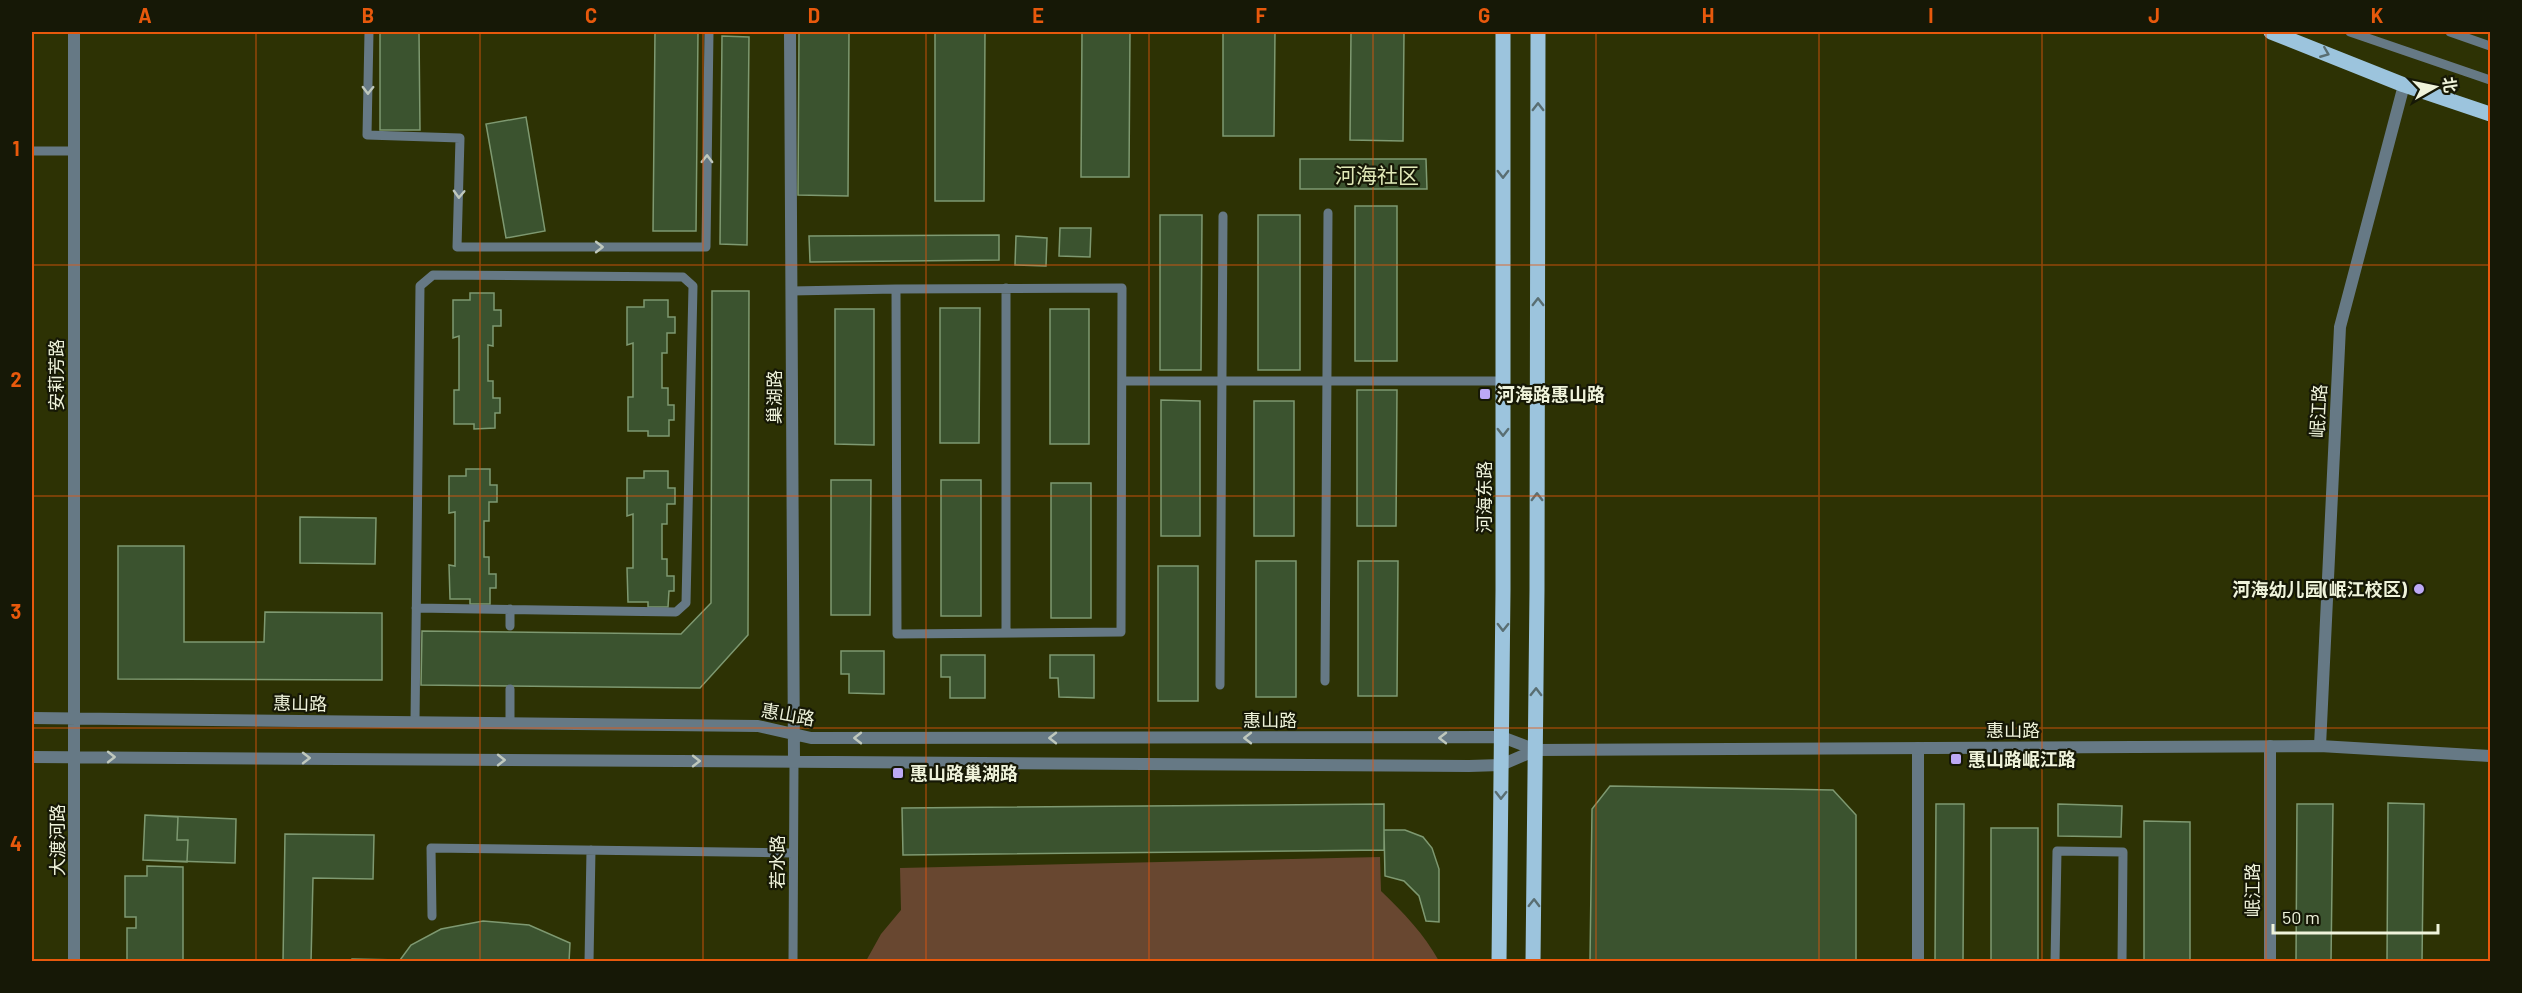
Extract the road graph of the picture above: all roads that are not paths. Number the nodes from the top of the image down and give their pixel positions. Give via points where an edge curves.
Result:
1 (74, 32) edge
2 (369, 32) edge
3 (709, 32) edge
4 (790, 32) edge
5 (1503, 32) edge
6 (1538, 32) edge
7 (2271, 32) edge
8 (2350, 32) edge
9 (2450, 32) edge
10 (2490, 46) edge
11 (2490, 82) edge
12 (2404, 85) junction
13 (2490, 114) edge
14 (32, 151) edge
15 (74, 151) junction
16 (1328, 213) dead end
17 (1223, 216) dead end
18 (1006, 288) junction
19 (896, 289) junction
20 (791, 291) junction
21 (1222, 380) junction
22 (1122, 381) junction
23 (1327, 381) junction
24 (1503, 381) junction
25 (416, 608) junction
26 (510, 609) junction
27 (510, 626) dead end
28 (1006, 633) junction
29 (1325, 681) dead end
30 (1221, 685) dead end
31 (510, 690) dead end
32 (32, 718) edge
33 (75, 718) junction
34 (415, 722) junction
35 (510, 723) junction
36 (794, 734) junction
37 (1502, 737) junction
38 (2271, 746) junction
39 (2320, 746) junction
40 (1918, 748) junction
41 (1536, 750) junction
42 (2490, 756) edge
43 (32, 757) edge
44 (75, 757) junction
45 (794, 762) junction
46 (1501, 765) junction
47 (591, 850) junction
48 (793, 853) junction
49 (432, 916) dead end
50 (74, 962) edge
51 (589, 962) edge
52 (793, 962) edge
53 (1499, 962) edge
54 (1533, 962) edge
55 (1918, 962) edge
56 (2055, 962) edge
57 (2122, 962) edge
58 (2270, 962) edge

1 - 15 street, 安莉芳路
2 -> 3 lane via 367,135 460,138 457,247 706,247
4 - 20 street, 巢湖路
5 -> 24 main road, 河海东路
41 -> 6 main road
7 -> 12 main road
8 - 11 lane
9 - 10 lane
12 - 13 main road
12 - 39 street, 岷江路 via 2340,327
14 - 15 lane
15 - 33 street, 安莉芳路
16 - 23 lane
17 - 21 lane
18 - 19 lane
18 - 22 lane via 1122,288
18 - 28 lane
19 - 20 lane
19 - 28 lane via 897,634
20 - 36 street, 巢湖路
21 - 22 lane
21 - 23 lane
21 - 30 lane
22 - 28 lane via 1121,632
23 - 24 lane
23 - 29 lane
24 -> 37 main road, 河海东路
25 - 26 lane
25 - 26 lane via 420,286 433,275 683,277 693,286 686,603 676,612
25 - 34 lane
26 - 27 lane
31 - 35 lane
32 - 33 street, 惠山路
33 - 34 street, 惠山路
33 - 44 street, 大渡河路
34 - 35 street, 惠山路
35 - 36 street, 惠山路 via 758,726
37 -> 36 street, 惠山路 via 812,738
36 - 45 street, 巢湖路
37 - 41 street, 惠山路
37 - 46 main road, 河海东路
38 - 39 street, 惠山路
38 - 40 street, 惠山路
38 - 58 street, 岷江路
39 - 42 street, 惠山路
40 - 41 street, 惠山路
40 - 55 street
41 - 46 street, 惠山路
54 -> 41 main road
43 - 44 street, 惠山路
44 -> 45 street, 惠山路
44 - 50 street, 大渡河路
45 - 46 street, 惠山路
45 - 48 lane, 若水路
46 -> 53 main road, 河海东路
47 - 48 lane
47 - 49 lane via 431,848
47 - 51 lane
48 - 52 lane, 若水路
56 - 57 lane via 2057,851 2123,852

